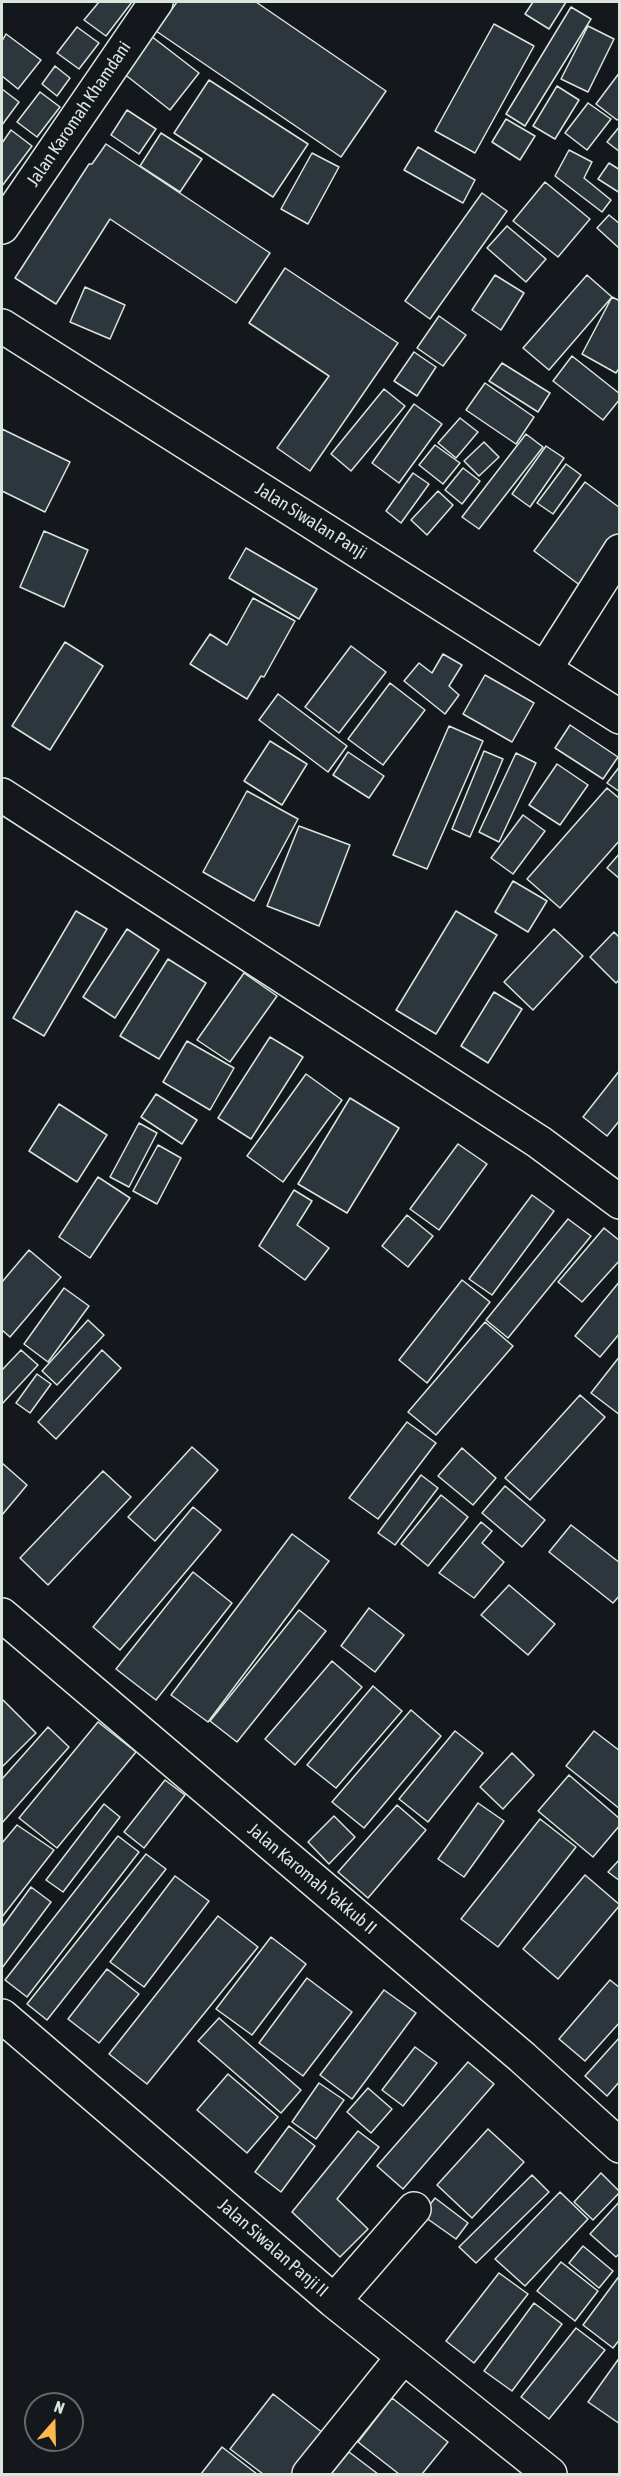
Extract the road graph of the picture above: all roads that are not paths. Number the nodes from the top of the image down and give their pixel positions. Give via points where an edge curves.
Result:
1 (156, 2) edge
2 (2, 227) edge
3 (2, 326) edge
4 (620, 551) edge
5 (545, 669) junction
6 (620, 717) edge
7 (2, 795) edge
8 (620, 1202) edge
9 (2, 1615) edge
10 (2, 2016) edge
11 (620, 2146) edge
12 (414, 2209) dead end
13 (334, 2301) junction
14 (403, 2357) junction
15 (536, 2470) edge
16 (309, 2475) edge

1 - 2 street, Jalan Karomah Khamdani
3 - 5 street, Jalan Siwalan Panji
4 - 5 street
5 - 6 street, Jalan Siwalan Panji
7 - 8 street via 539,1142
9 - 11 street, Jalan Karomah Yakkub II via 522,2057
10 - 13 street, Jalan Siwalan Panji II
12 - 13 street
13 - 14 street, Jalan Siwalan Panji II
14 - 15 street, Jalan Siwalan Panji II
14 - 16 street

